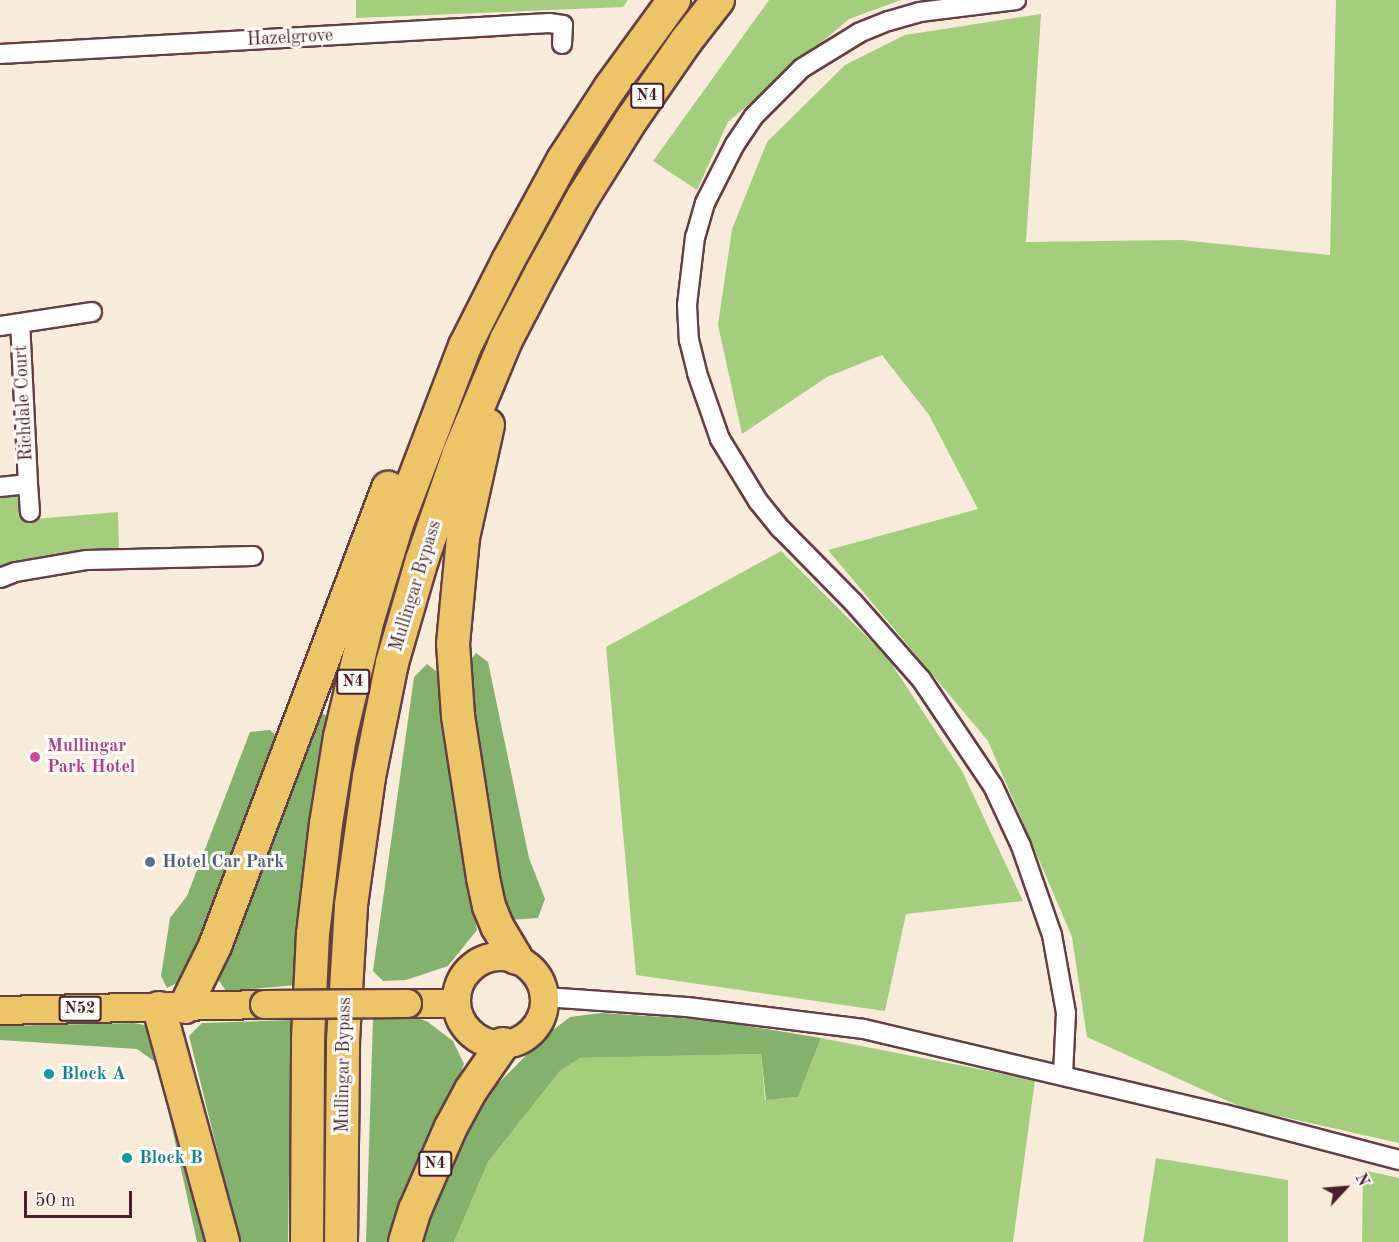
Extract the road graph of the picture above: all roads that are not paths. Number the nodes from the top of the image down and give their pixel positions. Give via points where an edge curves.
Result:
1 (674, 0) edge
2 (718, 0) edge
3 (1016, 0) edge
4 (562, 44) dead end
5 (0, 54) edge
6 (563, 160) junction
7 (583, 197) junction
8 (92, 312) dead end
9 (20, 323) junction
10 (0, 326) edge
11 (28, 484) junction
12 (0, 487) edge
13 (30, 512) dead end
14 (253, 556) dead end
15 (0, 578) edge
16 (516, 958) junction
17 (545, 997) junction
18 (456, 1003) junction
19 (172, 1007) junction
20 (0, 1010) edge
21 (503, 1044) junction
22 (1063, 1074) junction
23 (1399, 1161) edge
24 (223, 1242) edge
25 (307, 1242) edge
26 (341, 1242) edge
27 (405, 1242) edge

1 - 6 highway, Mullingar Bypass / N4
2 - 7 highway, Mullingar Bypass / N4 via 639,109
3 - 22 street via 920,12 888,21 859,33 802,69 754,116 705,203 695,237 687,304 689,339 697,373 720,439 758,501 921,679 993,786 1021,846 1052,935 1066,1013
4 - 5 street, Hazelgrove via 563,25 549,23
6 - 19 highway, N4 via 539,178 430,385 355,572 215,946
6 - 25 highway, Mullingar Bypass / N4 via 465,346 424,447 369,619 340,737 313,934
7 - 16 highway, N4 via 548,287 508,369 488,426 465,528 457,586 453,644 458,716 479,855 489,906
7 - 26 highway, Mullingar Bypass / N4 via 506,340 459,453 392,663 369,777 351,905 343,1041
8 - 9 street, Richdale Court
9 - 10 street, Richdale Court
9 - 11 street, Richdale Court
11 - 12 street, Richdale Court
11 - 13 street, Richdale Court
14 - 15 street via 87,560
16 - 17 main road via 537,974
16 - 18 main road via 501,955 473,964 457,988
17 - 21 main road via 537,1025 528,1035
17 - 22 street via 698,1008 864,1029
18 - 19 main road, N52, bridge
18 - 21 main road via 466,1028 476,1037
19 - 20 main road, N52
19 - 24 highway
21 - 27 highway, N4 via 451,1127 414,1209
22 - 23 street

